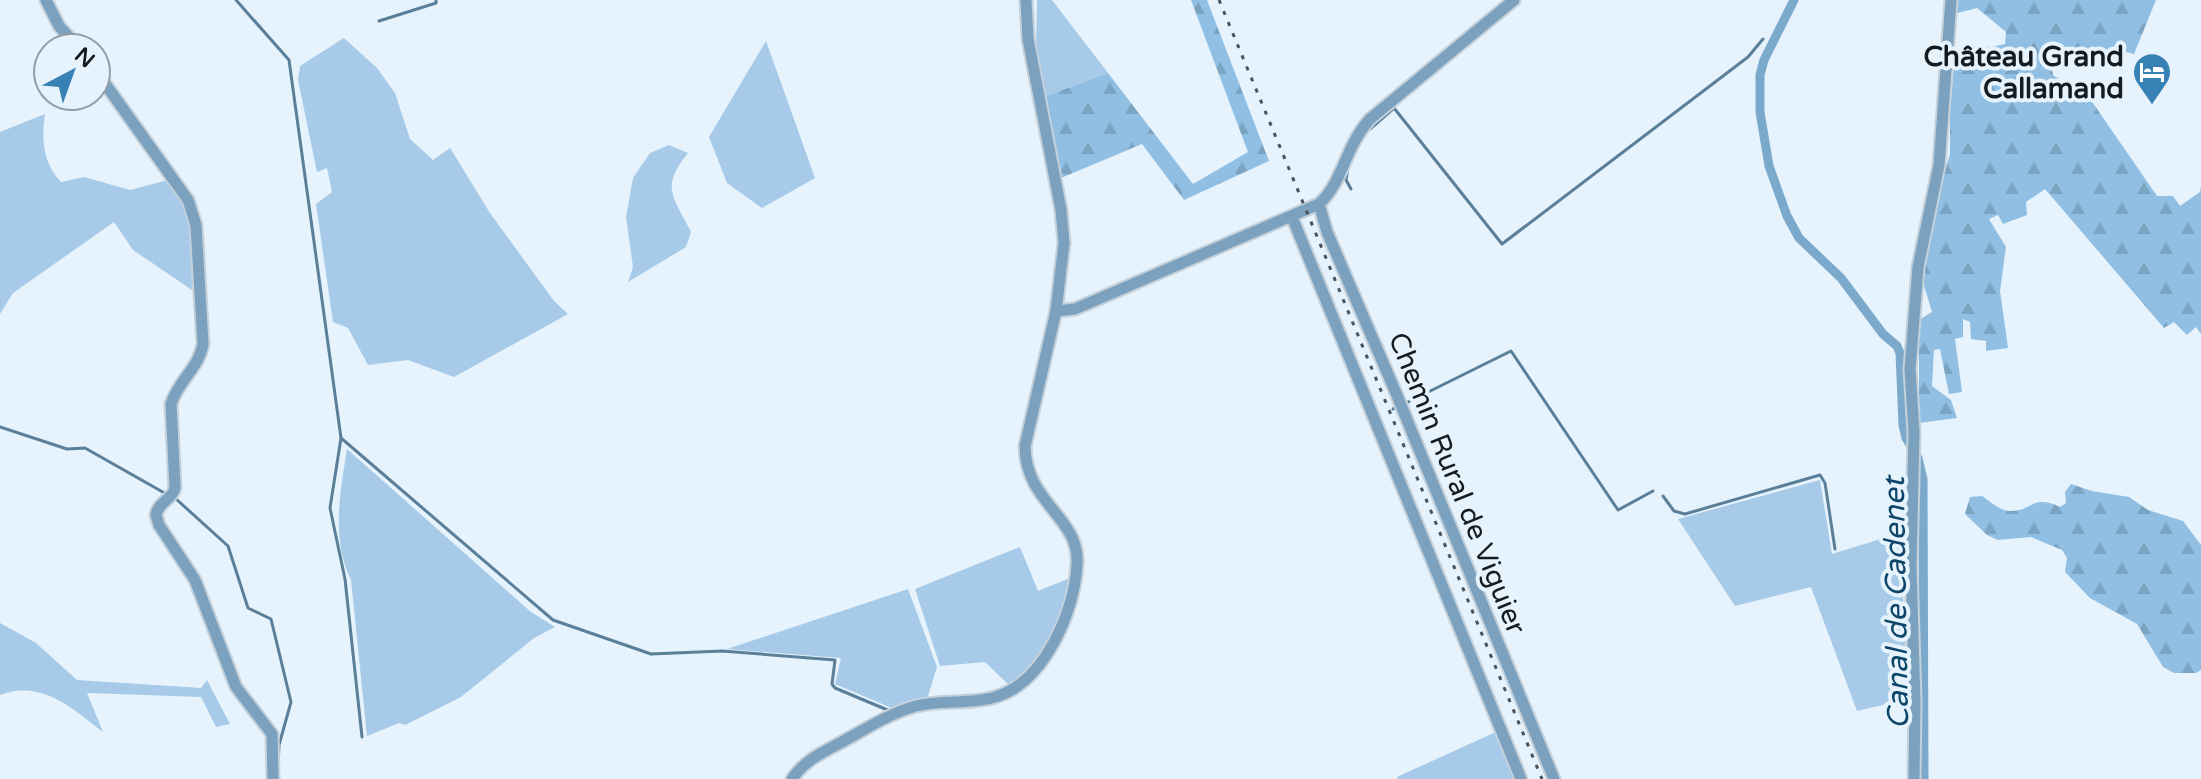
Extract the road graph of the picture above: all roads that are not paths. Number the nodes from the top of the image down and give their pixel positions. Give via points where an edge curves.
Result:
1 (46, 0) edge
2 (1026, 0) edge
3 (1514, 0) edge
4 (1951, 0) edge
5 (64, 32) edge
6 (112, 93) edge
7 (1319, 204) junction
8 (1292, 217) junction
9 (1056, 311) junction
10 (273, 779) edge
11 (792, 779) edge
12 (1521, 779) edge
13 (1554, 779) edge
14 (1914, 779) edge

1 - 5 street
2 - 9 street via 1028,39 1061,210 1063,268
3 - 7 street via 1370,119 1349,148 1333,189
4 - 14 street via 1939,165 1915,290 1910,369
6 - 10 street via 182,189 196,225 203,344 171,404 176,483 156,510 157,520 195,580 236,687 272,734
7 - 8 street
7 - 13 street, Chemin Rural de Viguier
8 - 9 street via 1075,309
8 - 12 street
9 - 11 street via 1025,457 1031,480 1076,543 1077,567 1055,642 1008,692 985,700 907,709 816,756

